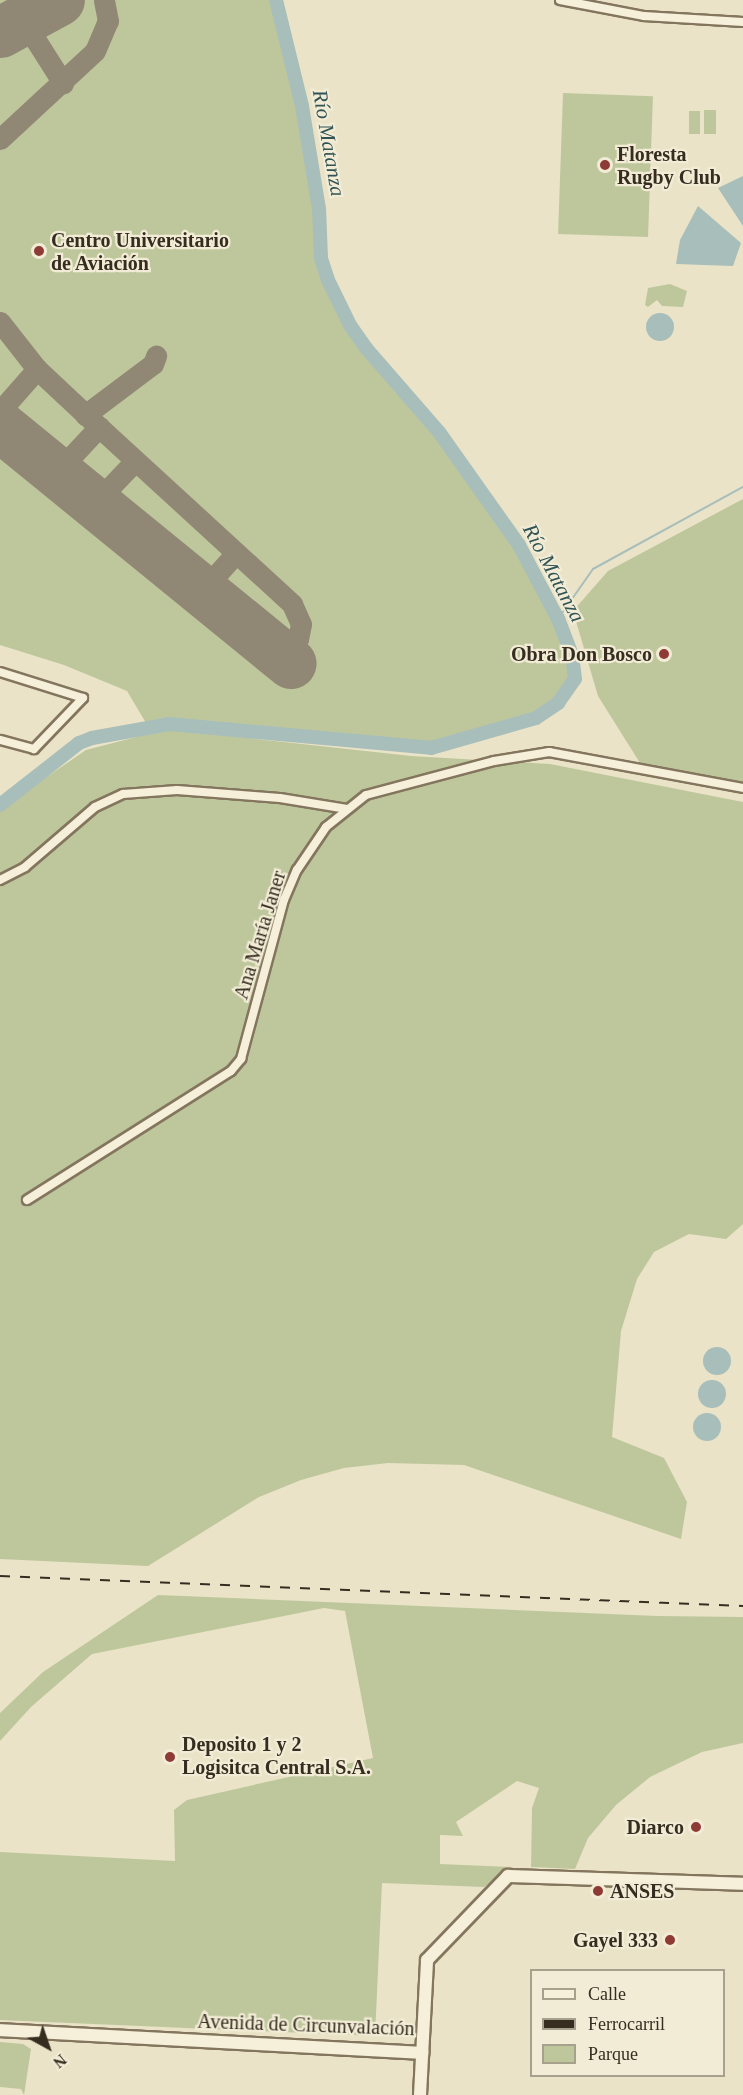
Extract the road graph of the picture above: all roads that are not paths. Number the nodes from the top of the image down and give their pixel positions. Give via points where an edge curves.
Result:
1 (560, 0) edge
2 (743, 22) edge
3 (0, 672) edge
4 (0, 740) edge
5 (743, 788) edge
6 (347, 809) junction
7 (0, 880) edge
8 (27, 1200) dead end
9 (743, 1884) edge
10 (0, 2031) edge
11 (422, 2052) junction
12 (420, 2095) edge

1 - 2 street via 644,16
3 - 4 street via 83,698 38,747 31,749
5 - 6 street, Ana María Janer via 549,752 376,790
6 - 7 street via 280,798 177,790 123,794 95,807 25,867
6 - 8 street, Ana María Janer via 326,827 297,870 284,900 241,1059 218,1082
9 - 11 street, Avenida de Circunvalación via 508,1876 427,1960
10 - 11 street, Avenida de Circunvalación
11 - 12 street

